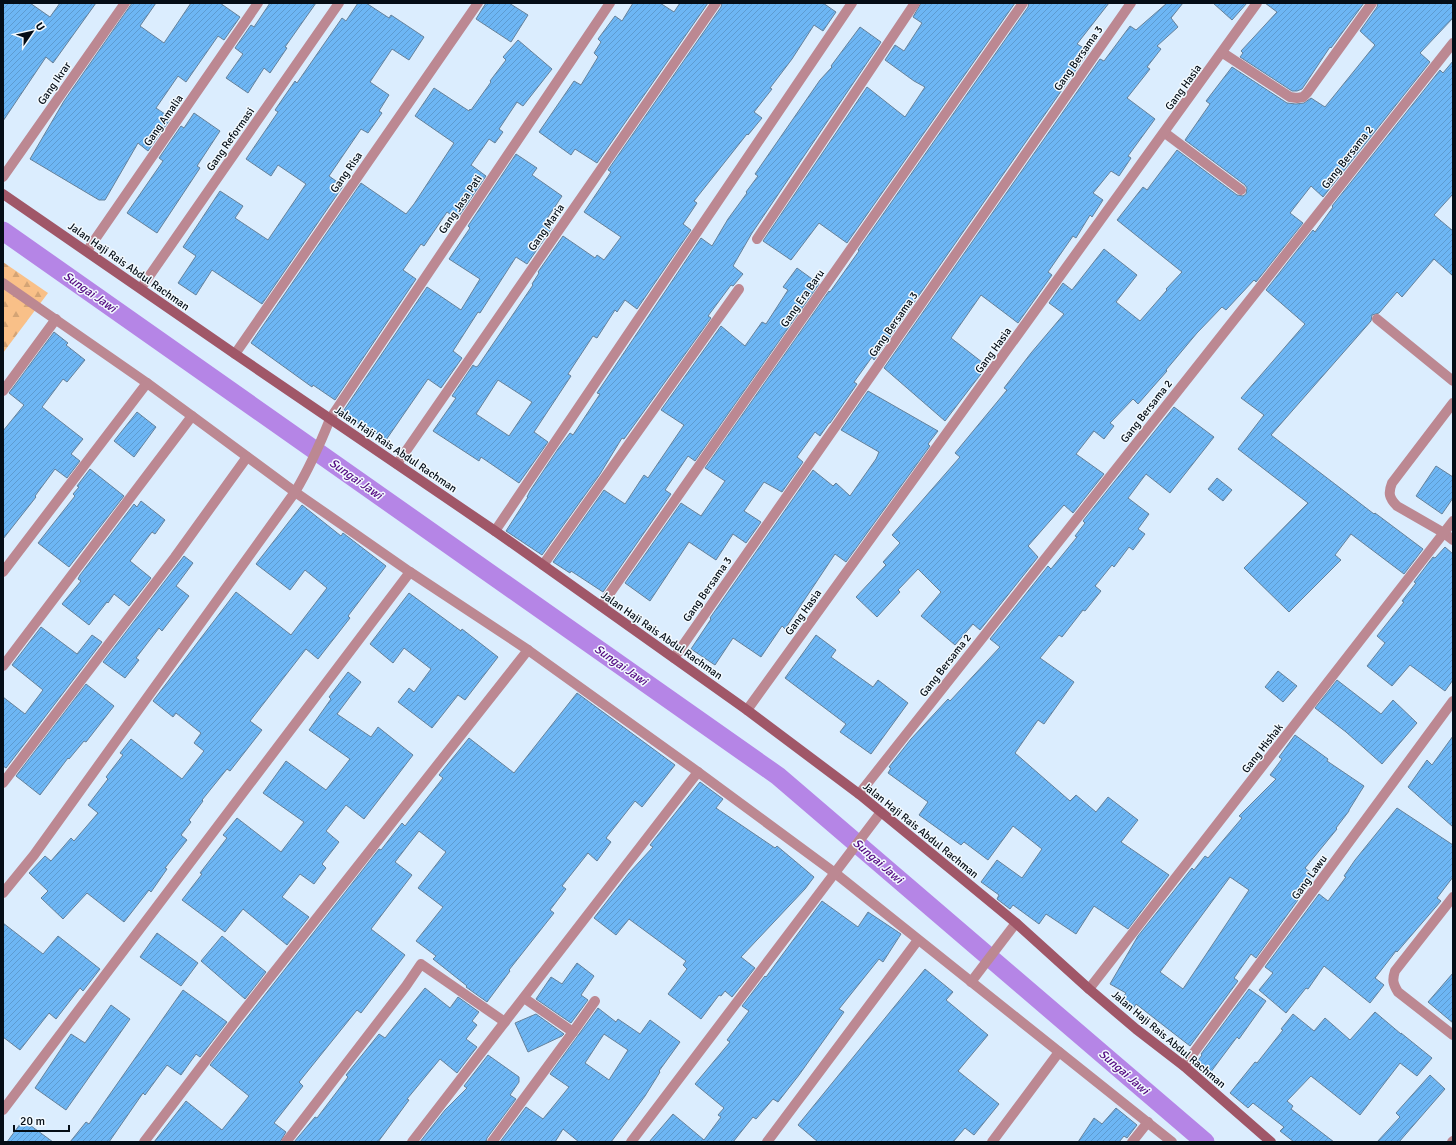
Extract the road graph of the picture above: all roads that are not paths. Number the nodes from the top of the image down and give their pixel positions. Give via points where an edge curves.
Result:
1 (126, 3) edge
2 (258, 3) edge
3 (339, 3) edge
4 (478, 3) edge
5 (610, 3) edge
6 (716, 3) edge
7 (852, 3) edge
8 (915, 3) edge
9 (1023, 3) edge
10 (1131, 3) edge
11 (1257, 3) edge
12 (1372, 3) edge
13 (1453, 43) edge
14 (1222, 53) junction
15 (1165, 133) junction
16 (3, 177) edge
17 (1241, 190) dead end
18 (3, 194) edge
19 (757, 239) dead end
20 (87, 251) junction
21 (3, 283) edge
22 (140, 288) junction
23 (739, 290) dead end
24 (56, 319) junction
25 (1377, 319) dead end
26 (235, 354) junction
27 (1453, 381) edge
28 (147, 383) junction
29 (3, 391) edge
30 (1453, 403) edge
31 (192, 416) junction
32 (330, 419) junction
33 (247, 457) junction
34 (397, 464) junction
35 (295, 492) junction
36 (1453, 521) edge
37 (494, 530) junction
38 (1444, 533) junction
39 (1453, 540) edge
40 (543, 565) junction
41 (3, 572) edge
42 (410, 572) junction
43 (601, 606) junction
44 (528, 650) junction
45 (674, 658) junction
46 (3, 666) edge
47 (1453, 701) edge
48 (747, 710) junction
49 (698, 772) junction
50 (3, 783) edge
51 (858, 794) junction
52 (881, 812) junction
53 (835, 873) junction
54 (3, 893) edge
55 (1453, 897) edge
56 (1016, 923) junction
57 (918, 940) junction
58 (972, 979) junction
59 (1089, 989) junction
60 (524, 998) junction
61 (595, 1001) dead end
62 (505, 1022) junction
63 (573, 1032) junction
64 (1453, 1035) edge
65 (1059, 1052) junction
66 (1184, 1066) junction
67 (3, 1110) edge
68 (1148, 1122) junction
69 (144, 1142) edge
70 (286, 1142) edge
71 (412, 1142) edge
72 (492, 1142) edge
73 (631, 1142) edge
74 (767, 1142) edge
75 (992, 1142) edge
76 (1132, 1142) edge
77 (1172, 1142) edge
78 (1271, 1142) edge

1 - 16 street, Gang Ikrar
2 - 20 street, Gang Amalia
3 - 22 street, Gang Reformasi
4 - 26 street, Gang Risa
5 - 32 street, Gang Jasa Pati
6 - 34 street, Gang Maria
7 - 37 street
8 - 19 street
9 - 43 street, Gang Era Baru
10 - 45 street, Gang Bersama 3
11 - 14 street, Gang Hasia
12 - 14 street via 1316,83 1303,97 1290,97
13 - 51 street, Gang Bersama 2
14 - 15 street, Gang Hasia
15 - 17 street
15 - 48 street, Gang Hasia
18 - 20 street, Jalan Haji Rais Abdul Rachman
20 - 22 street, Jalan Haji Rais Abdul Rachman
21 - 24 street
22 - 26 street, Jalan Haji Rais Abdul Rachman
23 - 40 street
24 - 28 street
24 - 29 street
25 - 27 street
26 - 32 street, Jalan Haji Rais Abdul Rachman
28 - 31 street
28 - 41 street
30 - 38 street via 1392,483 1389,494 1397,506
31 - 33 street
31 - 46 street
32 - 34 street, Jalan Haji Rais Abdul Rachman
32 - 35 street, Gang Jasa Pati
33 - 35 street
33 - 50 street via 175,557
34 - 37 street, Jalan Haji Rais Abdul Rachman
35 - 42 street
35 - 54 street, Gang Jasa Pati via 39,848
36 - 38 street, Gang Hishak
37 - 40 street, Jalan Haji Rais Abdul Rachman
38 - 39 street
38 - 59 street, Gang Hishak
40 - 43 street, Jalan Haji Rais Abdul Rachman
42 - 44 street
42 - 67 street
43 - 45 street, Jalan Haji Rais Abdul Rachman
44 - 49 street
44 - 69 street via 238,1018
45 - 48 street, Jalan Haji Rais Abdul Rachman
47 - 66 street, Gang Lawu
48 - 51 street, Jalan Haji Rais Abdul Rachman
49 - 53 street
49 - 60 street
51 - 52 street, Jalan Haji Rais Abdul Rachman
52 - 53 street
52 - 56 street, Jalan Haji Rais Abdul Rachman
53 - 57 street
53 - 73 street
55 - 64 street via 1392,978 1398,992
56 - 58 street
56 - 59 street, Jalan Haji Rais Abdul Rachman
57 - 58 street
57 - 74 street
58 - 65 street
59 - 66 street, Jalan Haji Rais Abdul Rachman
60 - 62 street
60 - 63 street
61 - 63 street
62 - 70 street via 421,964
62 - 71 street
63 - 72 street
65 - 68 street
65 - 75 street
66 - 78 street, Jalan Haji Rais Abdul Rachman
68 - 76 street
68 - 77 street

